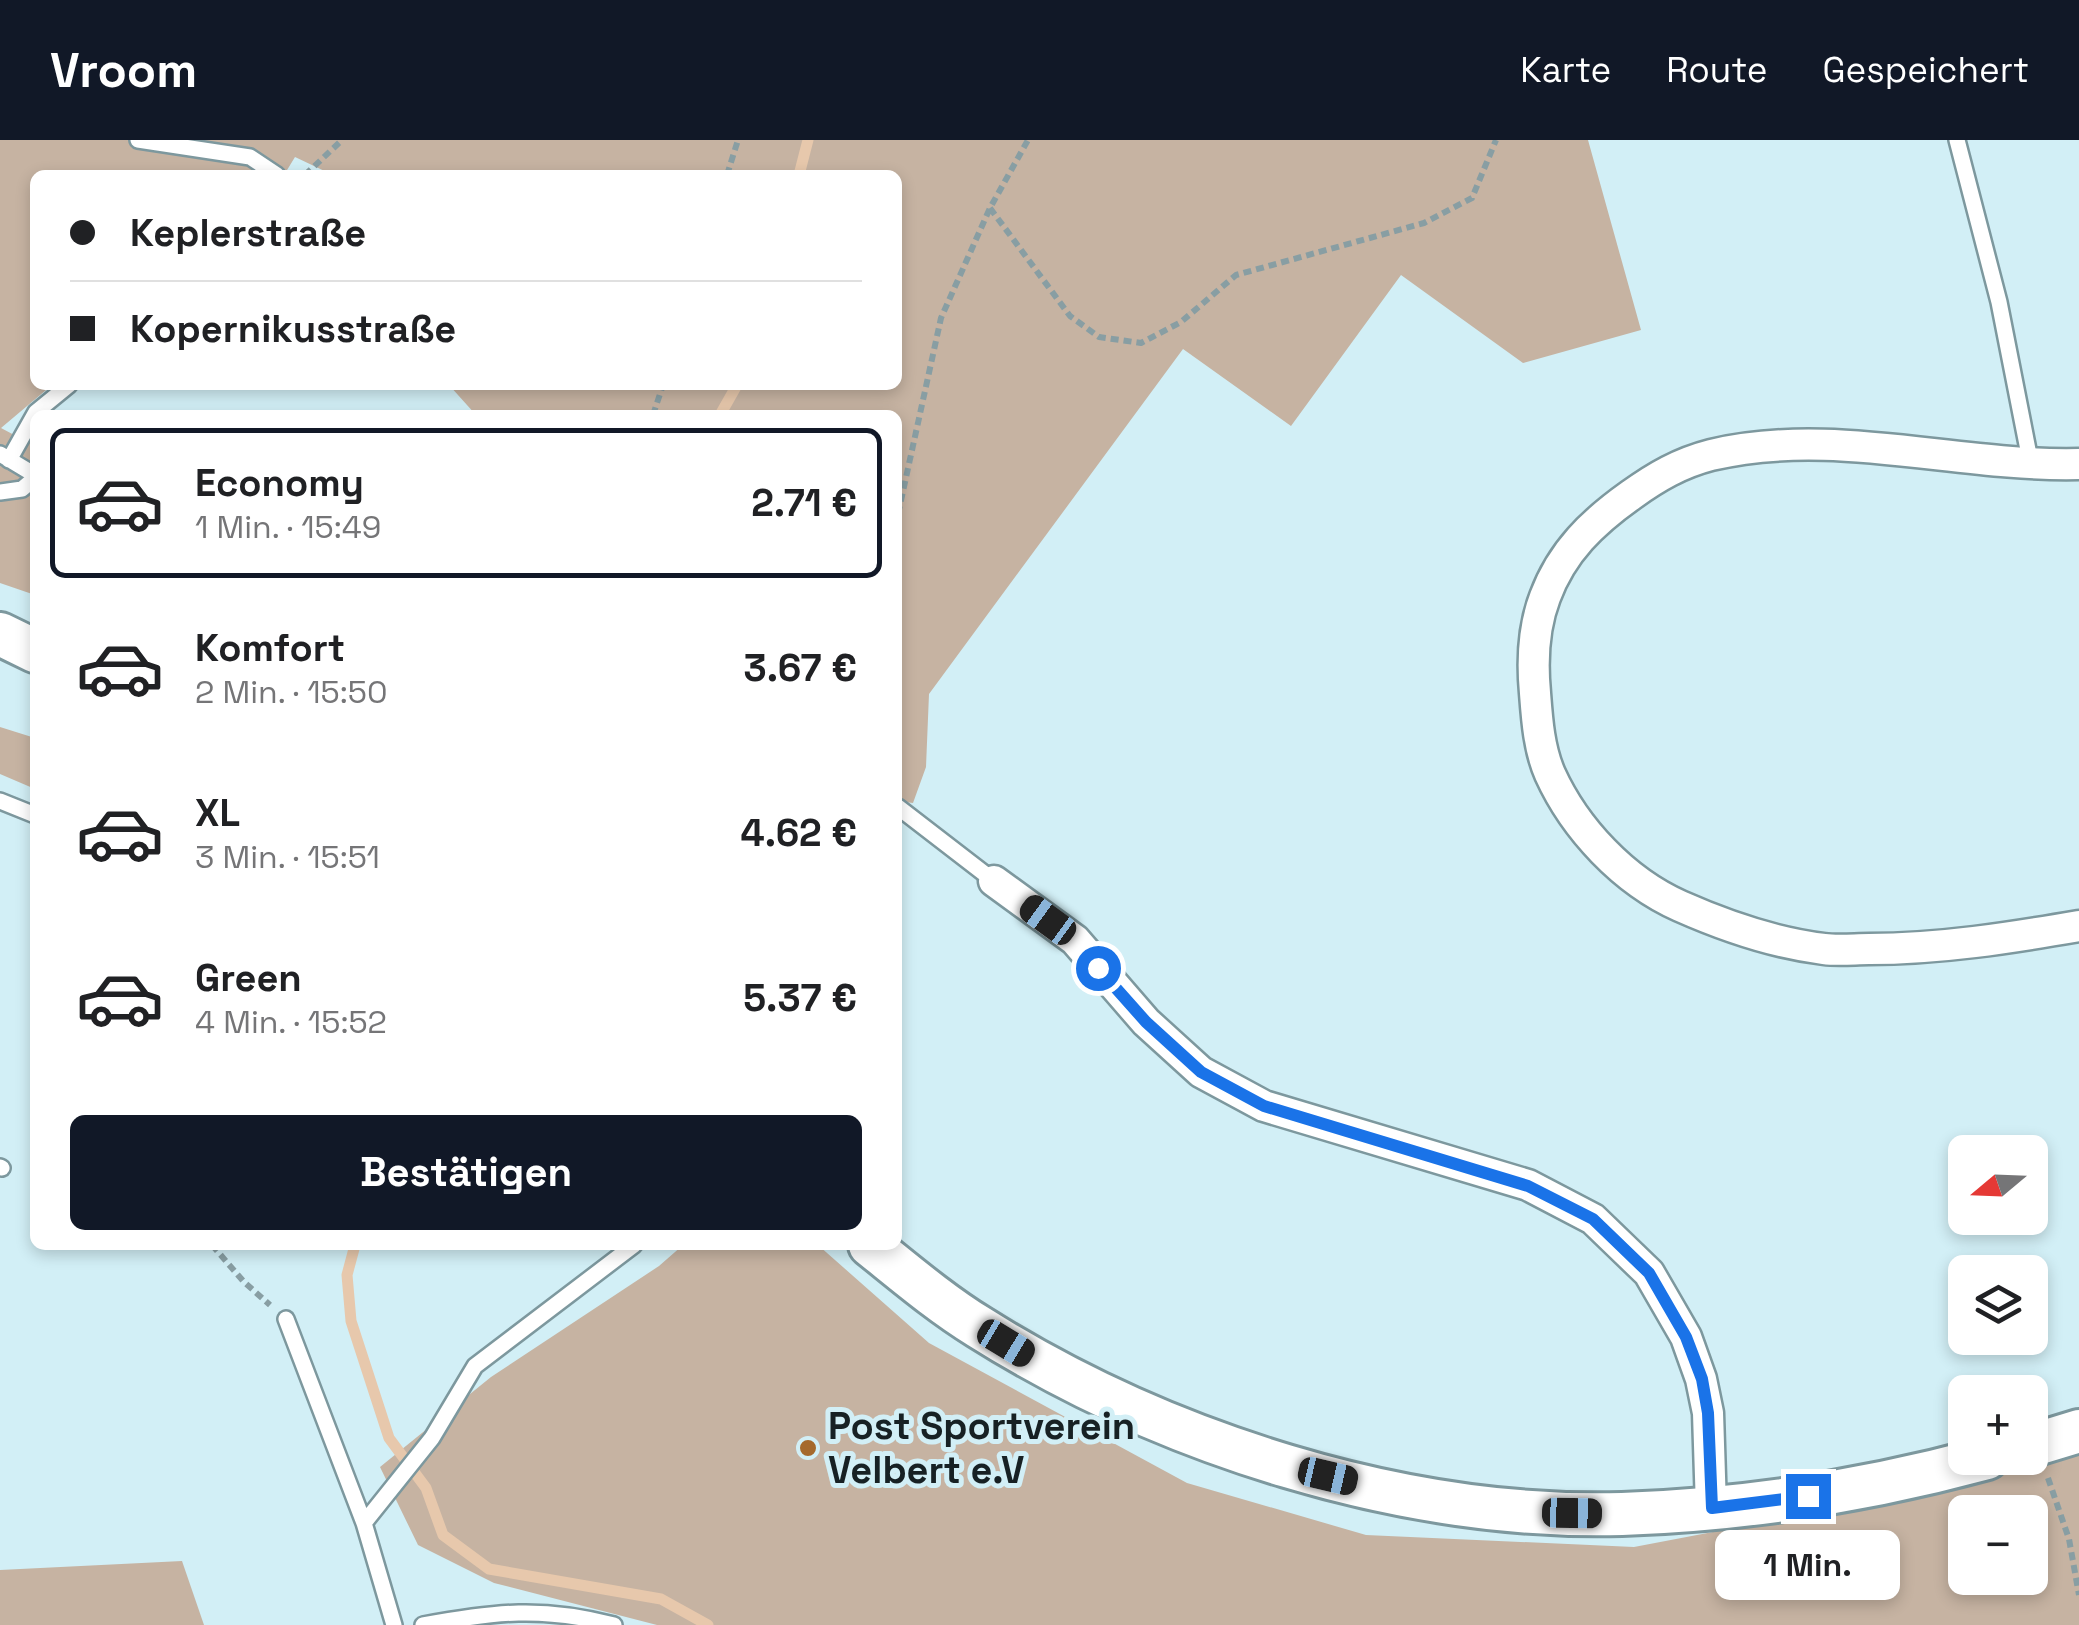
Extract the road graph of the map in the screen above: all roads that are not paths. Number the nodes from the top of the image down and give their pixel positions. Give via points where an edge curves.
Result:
1 (138, 140) edge
2 (1957, 140) edge
3 (270, 170) edge
4 (63, 390) edge
5 (38, 410) edge
6 (30, 421) edge
7 (5, 457) edge
8 (2079, 464) edge
9 (2031, 465) junction
10 (30, 473) edge
11 (30, 481) edge
12 (0, 492) edge
13 (0, 634) edge
14 (30, 649) edge
15 (0, 665) edge
16 (30, 669) edge
17 (0, 801) edge
18 (902, 810) edge
19 (30, 813) edge
20 (994, 881) joint
21 (2079, 926) edge
22 (627, 1250) edge
23 (877, 1250) edge
24 (286, 1319) road end
25 (2079, 1431) edge
26 (2048, 1441) edge
27 (1948, 1467) edge
28 (1712, 1508) junction
29 (364, 1522) junction
30 (394, 1625) edge
31 (423, 1625) edge
32 (614, 1625) edge

1 - 3 lane via 250,157
2 - 9 lane
4 - 5 lane
6 - 7 lane
7 - 10 lane
8 - 9 street
9 - 21 street via 1822,445 1758,447 1663,472 1593,522 1545,597 1532,656 1537,725 1549,772 1572,815 1607,855 1677,905 1748,932 1826,949 1905,949
11 - 12 lane
13 - 14 street
15 - 16 street
17 - 19 lane
18 - 20 lane
20 - 28 street via 1074,940 1201,1072 1264,1106 1528,1186 1593,1219 1649,1273 1686,1337 1708,1413
22 - 29 lane via 476,1366 432,1438
23 - 28 street via 976,1326 1099,1395 1265,1458 1399,1492 1518,1510 1622,1514
24 - 29 lane
25 - 26 street
27 - 28 street
29 - 30 lane
31 - 32 lane via 550,1612

